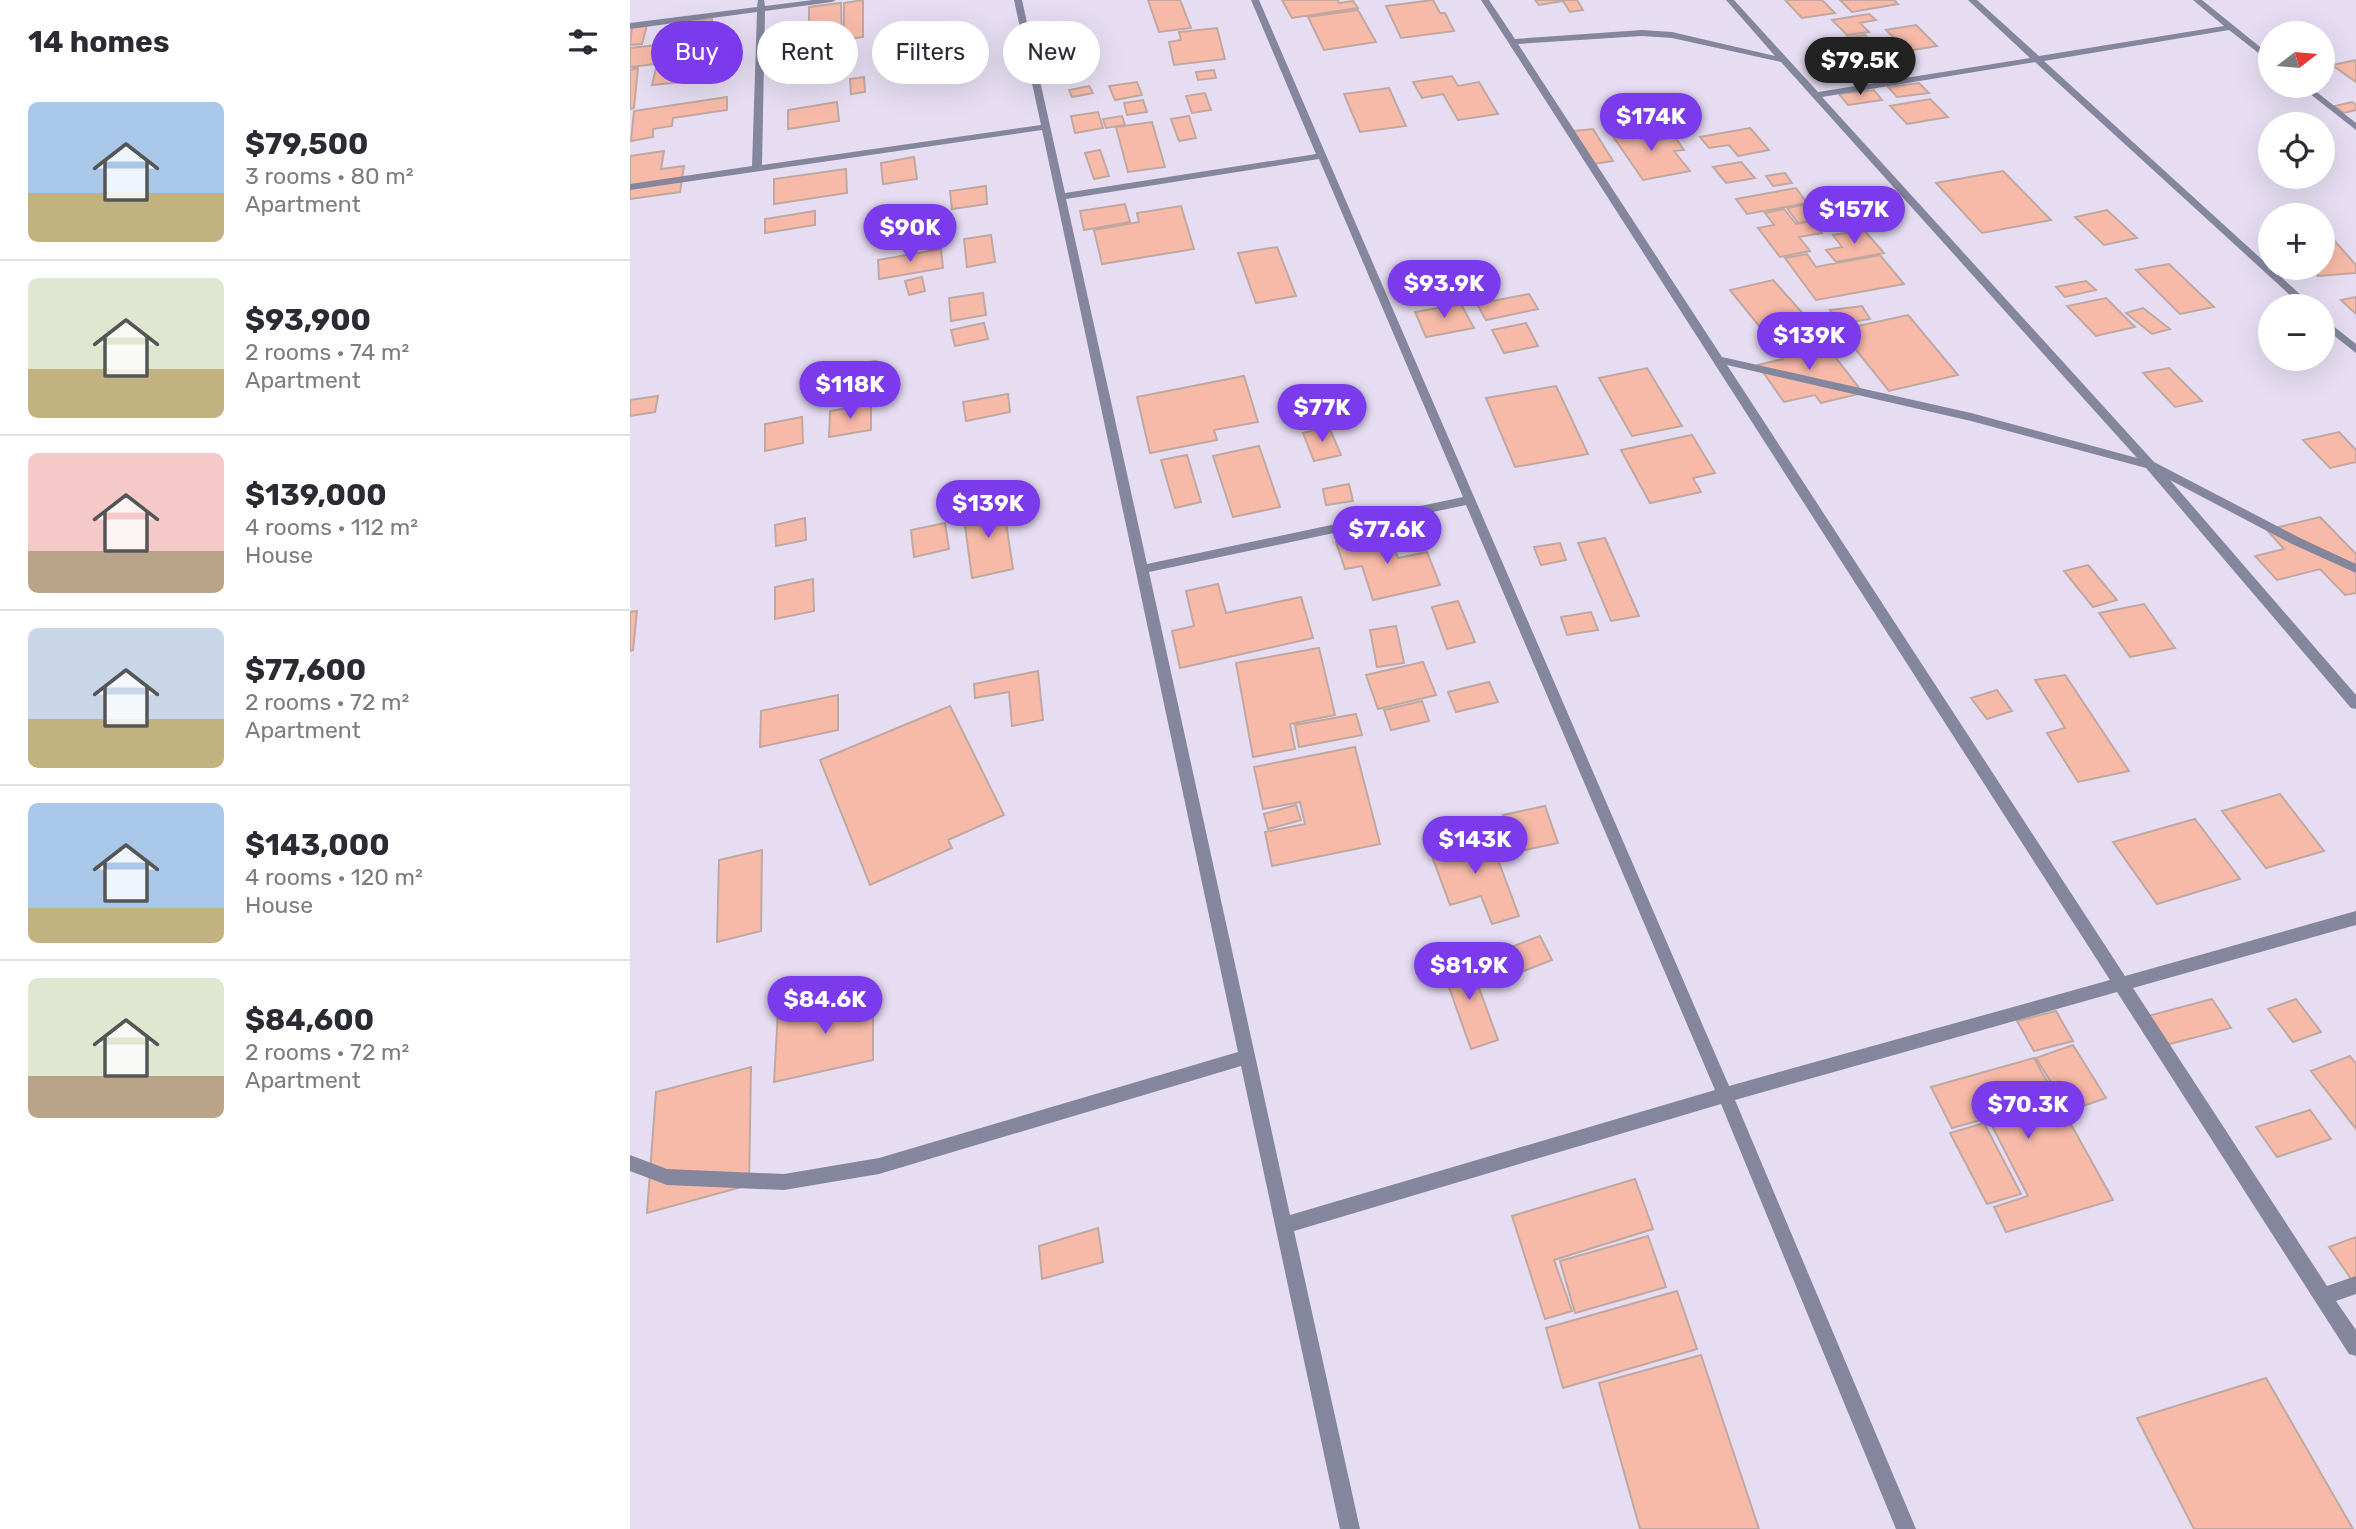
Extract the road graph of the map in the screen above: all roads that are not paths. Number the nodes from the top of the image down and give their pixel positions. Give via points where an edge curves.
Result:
1 (832, 0) edge
2 (1018, 0) edge
3 (1255, 0) edge
4 (1485, 0) edge
5 (1730, 0) edge
6 (1972, 0) edge
7 (2197, 0) edge
8 (761, 5) edge
9 (630, 26) edge
10 (2229, 28) junction
11 (1513, 42) junction
12 (2258, 51) edge
13 (2034, 58) junction
14 (1785, 61) junction
15 (1816, 95) junction
16 (2319, 98) edge
17 (1044, 127) junction
18 (2356, 127) edge
19 (1322, 156) junction
20 (757, 169) junction
21 (630, 187) edge
22 (1060, 197) junction
23 (2295, 294) edge
24 (2335, 331) edge
25 (2356, 350) edge
26 (1720, 360) junction
27 (2150, 465) junction
28 (1470, 500) junction
29 (1144, 569) junction
30 (2356, 569) edge
31 (2356, 704) edge
32 (2356, 918) edge
33 (2121, 982) junction
34 (1248, 1058) junction
35 (1725, 1095) junction
36 (630, 1163) edge
37 (1285, 1225) junction
38 (2356, 1285) edge
39 (2323, 1296) junction
40 (2356, 1347) edge
41 (1350, 1529) edge
42 (1906, 1529) edge

1 - 8 street
2 - 17 street
3 - 19 street
4 - 11 street
5 - 14 street
6 - 13 street
7 - 10 street
8 - 9 street
8 - 20 street
10 - 12 street
10 - 13 street
11 - 14 street via 1672,35
11 - 26 street
13 - 15 street
13 - 23 street
14 - 15 street
15 - 27 street
16 - 18 street
17 - 20 street
17 - 22 street
19 - 22 street
19 - 28 street
20 - 21 street
22 - 29 street
24 - 25 street
26 - 27 street via 1971,417
26 - 33 street
27 - 30 street
27 - 31 street
28 - 29 street
28 - 35 street
29 - 34 street
32 - 33 street
33 - 35 street
33 - 39 street
34 - 36 street via 879,1166 784,1182 667,1177
34 - 37 street
35 - 37 street
35 - 42 street
37 - 41 street
38 - 39 street
39 - 40 street

